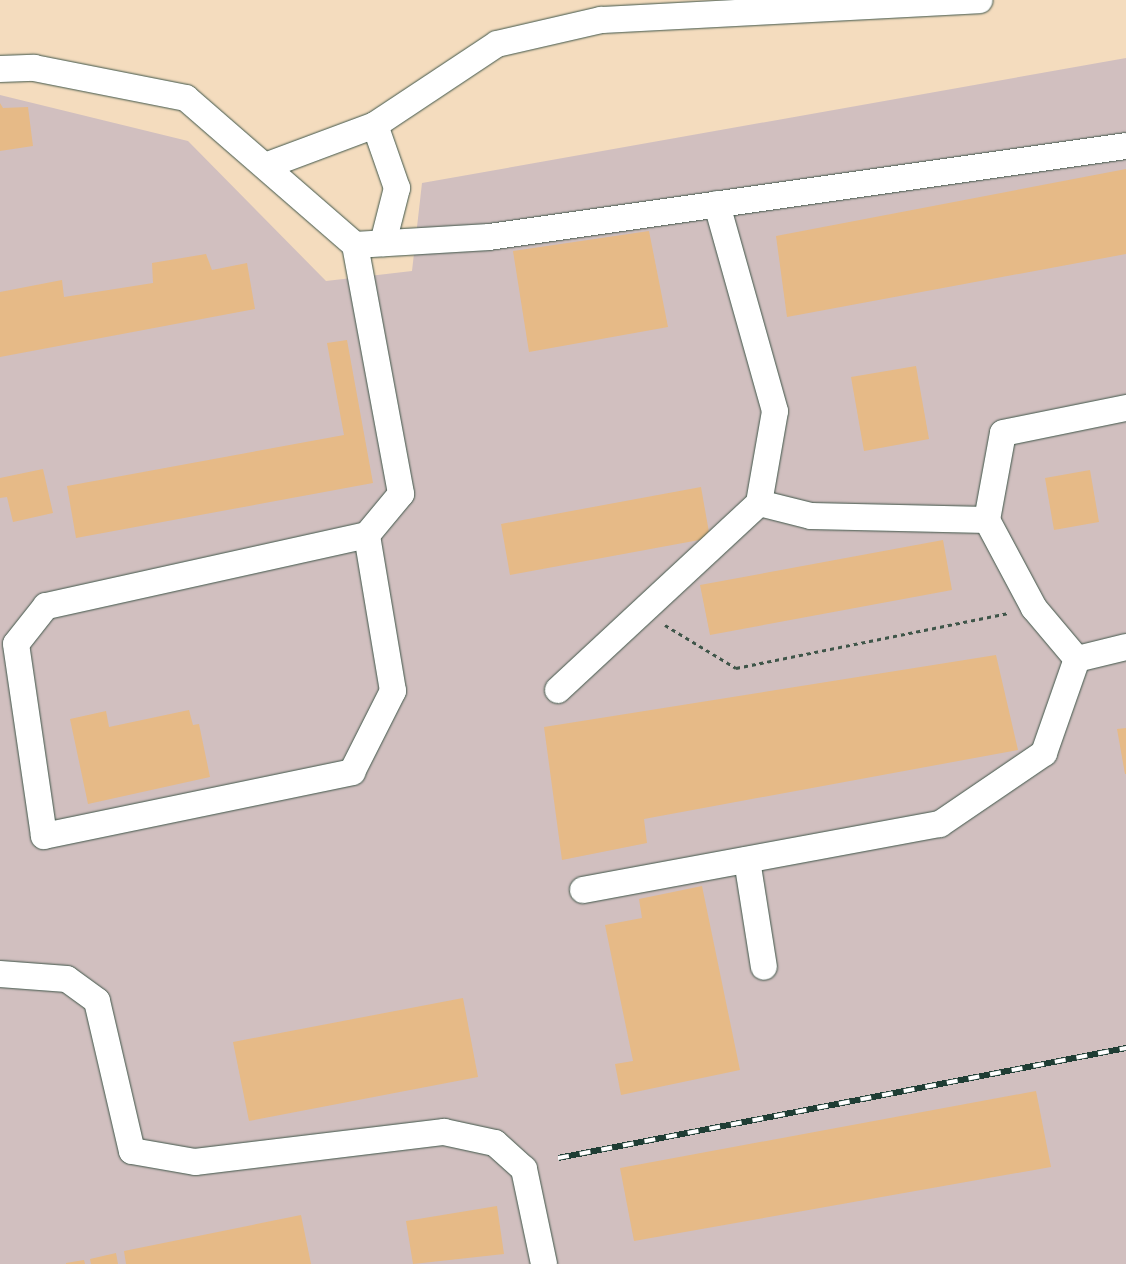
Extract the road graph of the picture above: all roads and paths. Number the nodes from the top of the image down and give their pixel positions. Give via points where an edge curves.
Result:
1 (979, 0) edge
2 (0, 70) edge
3 (375, 126) junction
4 (1126, 146) edge
5 (268, 165) junction
6 (717, 204) junction
7 (383, 243) junction
8 (355, 245) junction
9 (1126, 408) edge
10 (759, 503) junction
11 (987, 520) junction
12 (367, 535) junction
13 (1034, 608) junction
14 (643, 611) junction
15 (1126, 647) edge
16 (1076, 658) junction
17 (558, 690) dead end
18 (747, 860) junction
19 (583, 890) dead end
20 (764, 967) dead end
21 (0, 974) edge
22 (544, 1264) edge

1 - 3 street via 601,20 497,44
2 - 5 street via 34,68 186,98
3 - 5 street
3 - 7 street via 397,188
4 - 6 street
5 - 8 street
6 - 7 street via 489,237
6 - 10 street via 775,411
7 - 8 street
8 - 12 street via 401,494
9 - 11 street via 1003,433
10 - 11 street via 811,516
10 - 14 street
11 - 13 street
12 - 12 street via 46,606 16,644 44,836 352,772 392,691
13 - 14 path via 736,668
13 - 16 street
14 - 17 street
15 - 16 street
16 - 18 street via 1044,753 940,824
18 - 19 street
18 - 20 street
21 - 22 street via 67,979 97,1001 132,1151 195,1162 444,1132 494,1143 524,1169

